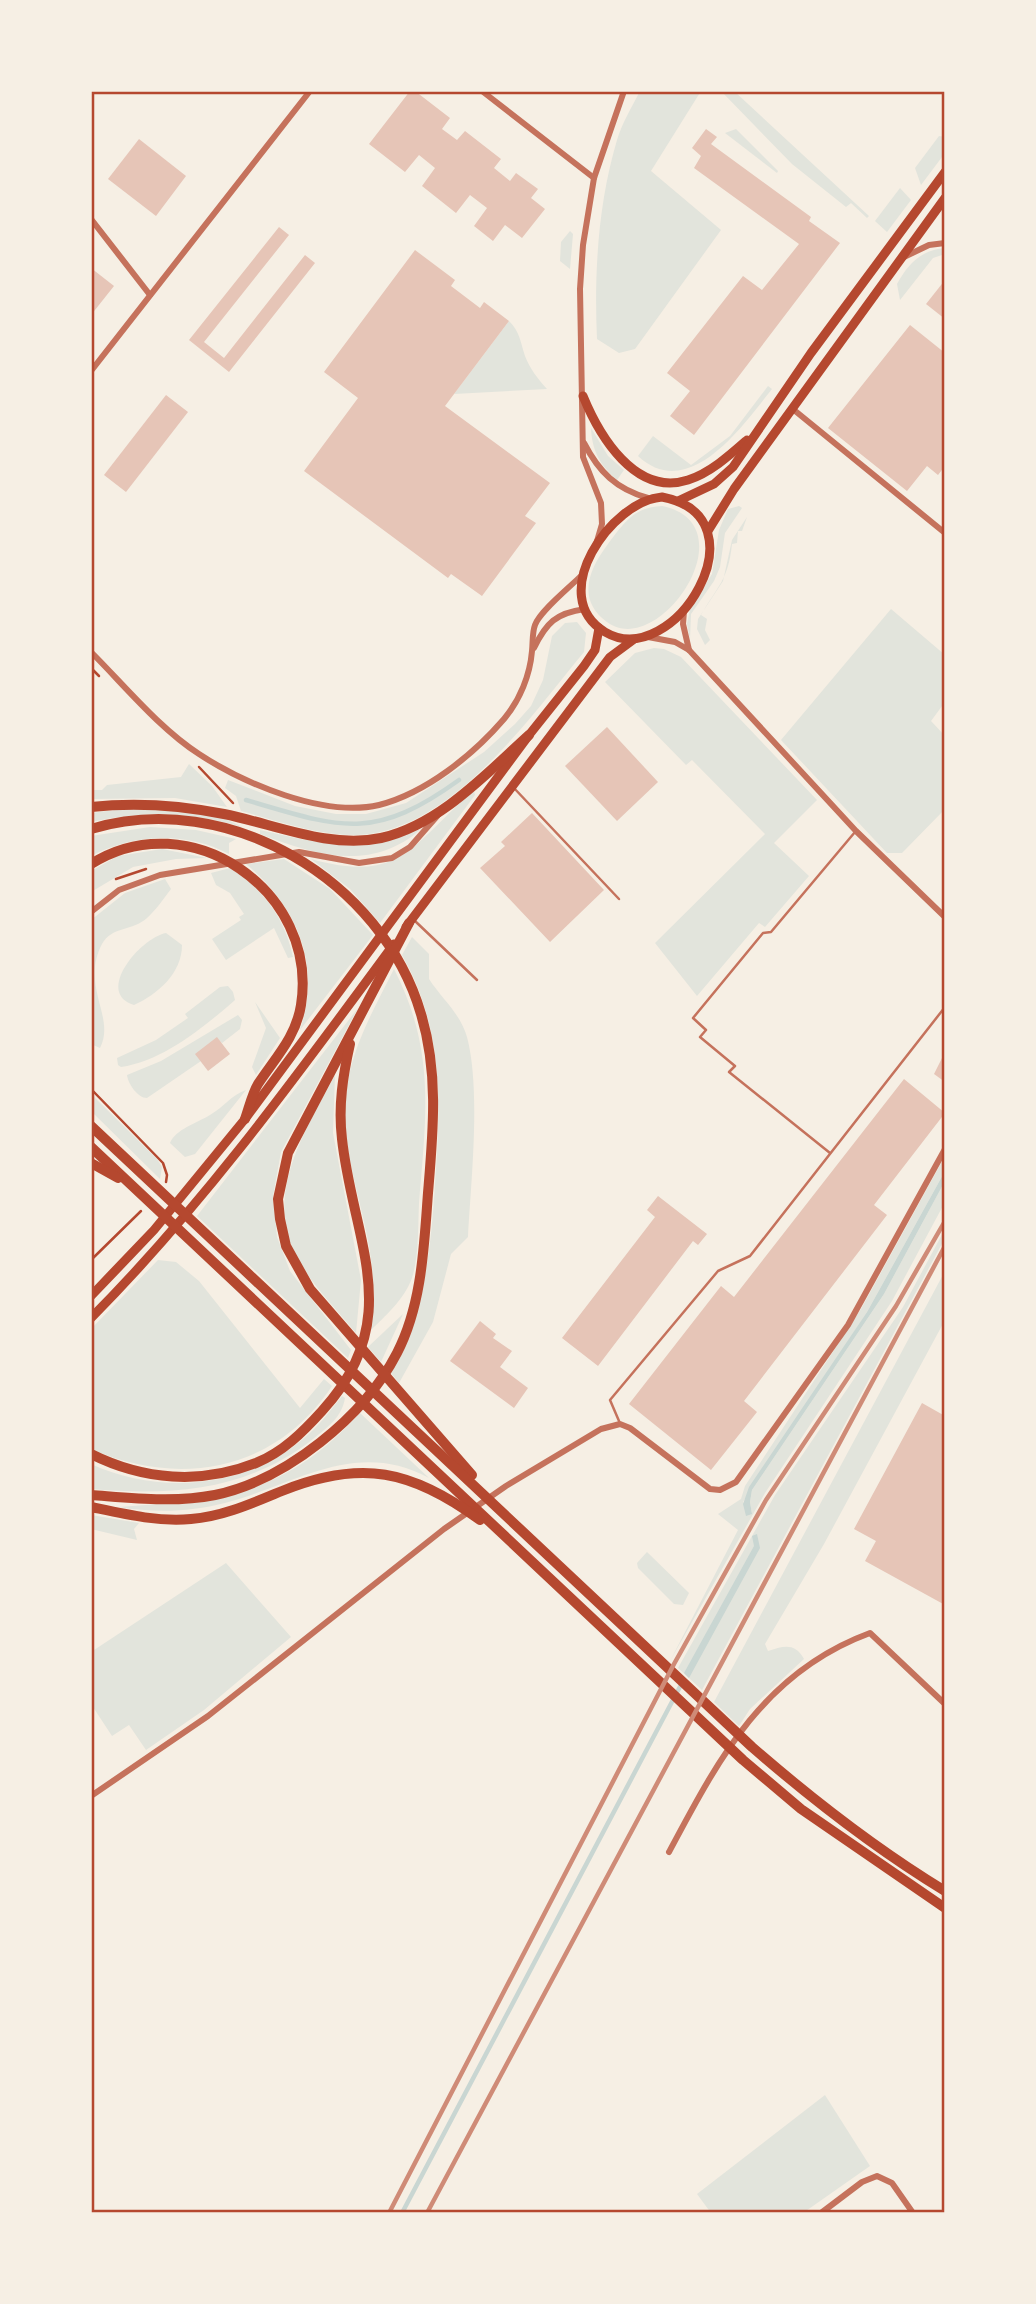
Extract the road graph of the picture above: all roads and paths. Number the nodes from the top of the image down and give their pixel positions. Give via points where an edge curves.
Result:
1 (310, 91) edge
2 (482, 91) edge
3 (624, 91) edge
4 (945, 172) edge
5 (594, 178) junction
6 (945, 198) edge
7 (91, 219) edge
8 (945, 243) edge
9 (899, 260) junction
10 (150, 295) junction
11 (91, 371) edge
12 (583, 396) junction
13 (794, 410) junction
14 (756, 432) junction
15 (583, 440) junction
16 (648, 498) junction
17 (678, 501) junction
18 (708, 531) junction
19 (945, 533) edge
20 (595, 546) junction
21 (582, 575) junction
22 (685, 605) junction
23 (585, 609) junction
24 (598, 628) junction
25 (648, 637) junction
26 (633, 640) junction
27 (689, 650) junction
28 (91, 652) edge
29 (532, 653) junction
30 (529, 735) junction
31 (513, 787) junction
32 (91, 807) edge
33 (442, 810) junction
34 (91, 829) edge
35 (856, 831) junction
36 (91, 864) edge
37 (619, 898) dead end
38 (91, 912) edge
39 (945, 917) edge
40 (411, 921) junction
41 (477, 980) dead end
42 (945, 1007) edge
43 (353, 1031) junction
44 (91, 1089) edge
45 (245, 1119) junction
46 (92, 1126) edge
47 (91, 1147) edge
48 (945, 1149) edge
49 (830, 1153) junction
50 (158, 1156) dead end
51 (91, 1163) edge
52 (132, 1186) junction
53 (138, 1214) dead end
54 (91, 1260) edge
55 (91, 1296) edge
56 (91, 1318) edge
57 (349, 1371) junction
58 (352, 1413) junction
59 (621, 1424) junction
60 (91, 1454) edge
61 (91, 1495) edge
62 (91, 1507) edge
63 (523, 1532) junction
64 (521, 1551) junction
65 (945, 1704) edge
66 (91, 1796) edge
67 (669, 1853) dead end
68 (945, 1891) edge
69 (945, 1908) edge
70 (821, 2213) edge
71 (913, 2213) edge

1 - 10 street
2 - 5 street
3 - 5 street
4 - 14 main road
5 - 12 street via 580,289
6 - 9 main road
7 - 10 street
8 - 9 street via 929,245
9 - 13 main road
10 - 11 street
12 - 14 main road via 608,446 624,463 654,479 688,480 722,461
12 - 15 street
13 - 18 main road
13 - 19 street
14 - 17 main road via 723,477
15 - 16 street via 609,480
15 - 20 street via 583,457 601,503 602,524
16 - 17 main road
16 - 20 main road via 627,510
17 - 18 main road via 697,513
18 - 22 main road via 708,569
20 - 21 main road
21 - 23 main road
21 - 29 street via 537,620
22 - 25 main road via 666,627
22 - 27 street via 683,624
23 - 24 main road
23 - 29 street via 552,619
24 - 26 main road
24 - 30 main road via 596,650
25 - 26 main road
25 - 27 street
26 - 31 main road via 610,657
27 - 35 street
28 - 29 street via 197,753 279,793 345,807 376,806 401,798 470,752 519,697
30 - 33 highway
30 - 45 main road
31 - 37 lane
31 - 40 main road
32 - 33 highway via 177,805 298,832 358,840 382,838
33 - 38 street via 410,847 392,858 359,863 299,852 184,870 138,880
34 - 58 highway via 162,819 240,832 303,861 337,886 364,913 402,965 422,1015 434,1083 421,1274 398,1352
35 - 39 street
35 - 49 lane via 693,1018 706,1030 700,1037 734,1066 729,1072
36 - 45 highway via 125,849 183,845 239,866 260,883 284,914 298,950 301,1003 295,1029 256,1087
40 - 41 lane
40 - 43 highway
40 - 56 main road via 244,1146 166,1240
42 - 49 lane
43 - 57 highway via 343,1075 342,1139 371,1289 360,1351
43 - 63 highway via 288,1153 278,1199 286,1246 297,1270 324,1306
44 - 50 path
45 - 55 main road via 154,1230
46 - 63 highway
47 - 52 highway
48 - 59 street via 848,1325 737,1482 710,1489
49 - 59 lane via 750,1256 718,1271 610,1400
51 - 52 highway
52 - 64 highway
53 - 54 path
57 - 58 highway
57 - 60 highway via 330,1402 300,1434 267,1458 237,1470 165,1476 136,1472
58 - 61 highway via 295,1460 216,1495 172,1500
59 - 66 street via 601,1429 444,1529 208,1716
62 - 64 highway via 161,1520 193,1519 241,1508 308,1481 375,1471 410,1479 451,1498
63 - 68 highway via 811,1799
64 - 69 highway via 791,1801
65 - 67 street via 870,1633 837,1645 769,1696 723,1754
70 - 71 street via 877,2176 892,2183

